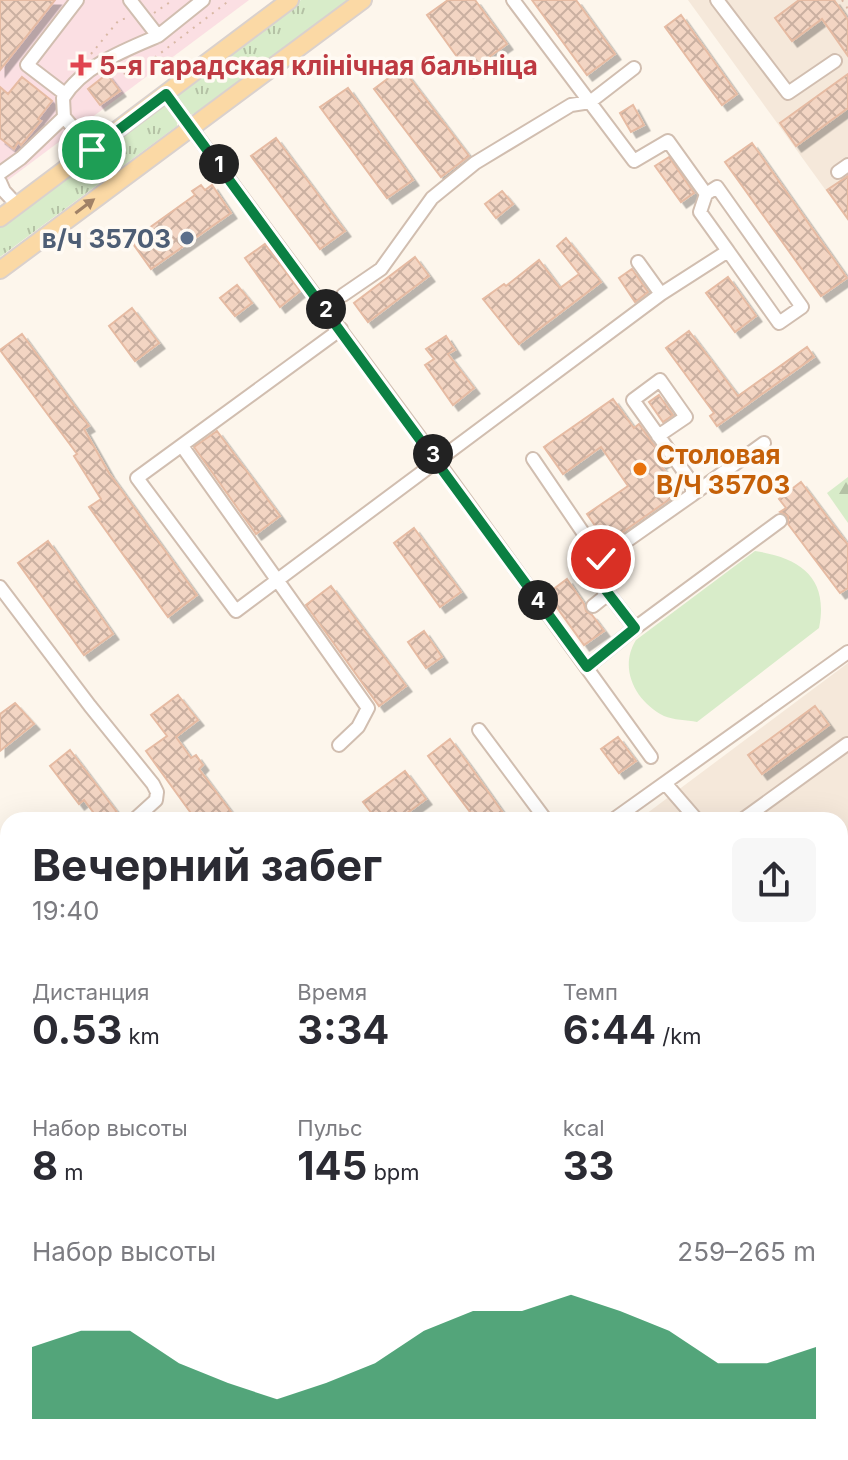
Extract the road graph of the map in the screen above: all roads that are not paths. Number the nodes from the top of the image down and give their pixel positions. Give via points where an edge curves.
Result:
1 (77, 0) edge
2 (203, 0) edge
3 (290, 0) edge
4 (363, 0) edge
5 (513, 0) edge
6 (717, 0) edge
7 (134, 5) edge
8 (158, 36) junction
9 (835, 61) dead end
10 (634, 68) dead end
11 (65, 94) junction
12 (166, 94) junction
13 (590, 102) junction
14 (64, 117) junction
15 (191, 127) junction
16 (92, 150) junction
17 (0, 173) edge
18 (0, 182) edge
19 (706, 194) junction
20 (17, 205) junction
21 (0, 218) edge
22 (728, 251) junction
23 (638, 262) dead end
24 (0, 270) edge
25 (661, 294) junction
26 (343, 295) dead end
27 (341, 329) junction
28 (658, 436) junction
29 (764, 443) dead end
30 (182, 446) junction
31 (533, 459) dead end
32 (438, 462) junction
33 (692, 495) junction
34 (780, 521) dead end
35 (601, 559) junction
36 (279, 579) junction
37 (0, 587) edge
38 (608, 594) junction
39 (593, 606) dead end
40 (635, 628) junction
41 (848, 652) edge
42 (587, 667) junction
43 (479, 730) dead end
44 (847, 744) edge
45 (339, 745) dead end
46 (651, 757) dead end
47 (665, 783) junction
48 (143, 812) edge
49 (540, 812) edge
50 (624, 812) edge
51 (690, 812) edge
52 (753, 812) edge

1 - 11 street via 27,65
2 - 8 street
3 - 12 main road
4 - 15 main road
5 - 13 street
6 - 9 street via 788,93
7 - 8 street
8 - 11 street via 110,57
10 - 13 street
11 - 14 street
12 - 15 street
12 - 16 main road
13 - 19 street via 634,161 668,141
13 - 26 street via 571,105 475,163 432,198 381,269
14 - 16 street
14 - 17 street
24 -> 15 main road
15 - 27 street
16 - 20 main road
18 - 20 street
19 - 22 street via 700,212
19 - 22 street via 717,187 802,307 779,323
20 - 21 main road
22 - 25 street
23 - 25 street
25 - 32 street
27 - 30 street
27 - 32 street
28 - 28 street via 686,417 660,380 633,400
28 - 33 street via 692,483
29 - 33 street
30 - 36 street
30 - 36 street via 137,478 236,611
31 - 35 street
32 - 36 street
32 - 42 street
33 - 35 street
34 - 40 street
35 - 38 street via 601,584
36 - 45 street via 368,708
37 - 48 street via 153,784 156,800
38 - 39 street
38 - 40 street
40 - 42 street
41 - 47 street
42 - 46 street
43 - 49 street
44 - 52 street
47 - 50 street
47 - 51 street

